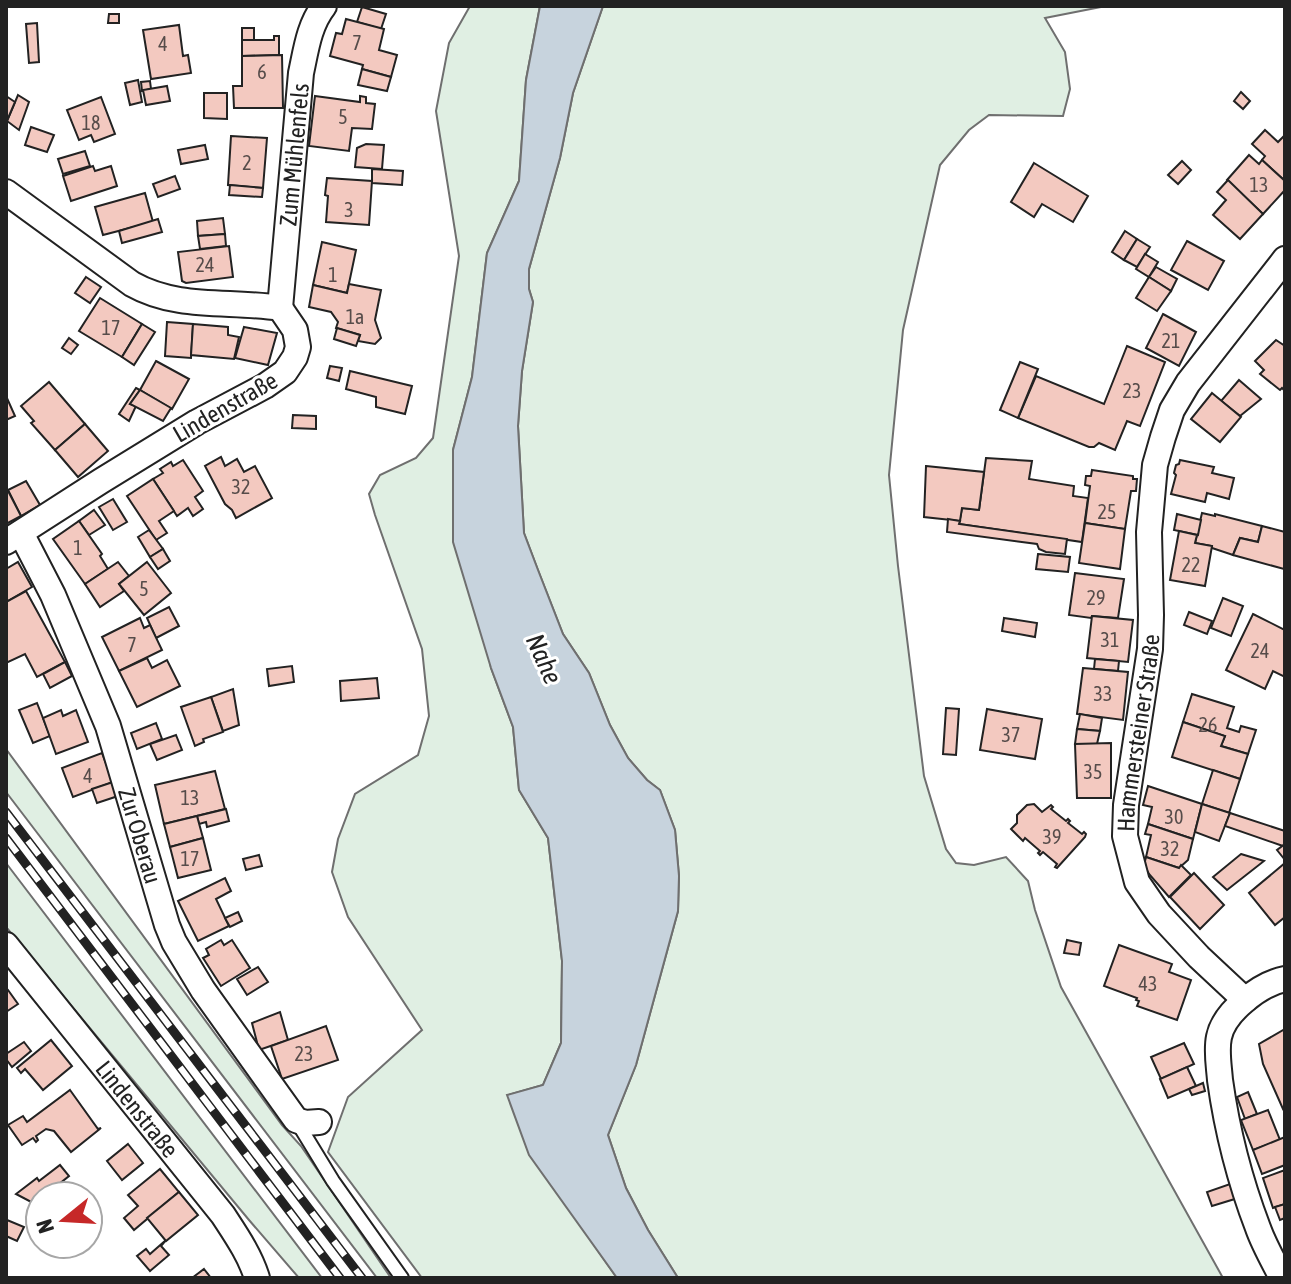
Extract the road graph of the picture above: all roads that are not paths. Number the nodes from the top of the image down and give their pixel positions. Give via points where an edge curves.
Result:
1 (324, 6) edge
2 (6, 192) edge
3 (1285, 259) edge
4 (280, 308) junction
5 (13, 538) edge
6 (6, 945) edge
7 (1285, 979) edge
8 (1245, 1000) junction
9 (308, 1121) joint
10 (257, 1278) edge
11 (402, 1278) edge
12 (1282, 1278) edge

1 - 4 street, Zum Mühlenfels via 315,17 301,73
2 - 4 street via 148,293
3 - 8 street, Hammersteiner Straße via 1188,383 1163,437 1149,532 1150,649 1126,805 1125,836 1137,882 1159,914
4 - 5 street, Lindenstraße via 295,330 298,347 285,372
5 - 9 street, Zur Oberau via 59,608 108,726 174,942 203,990
6 - 10 street, Lindenstraße via 223,1215
7 - 8 street
8 - 12 street via 1219,1036 1222,1096 1258,1229
9 - 11 lane, Zur Oberau via 333,1181

